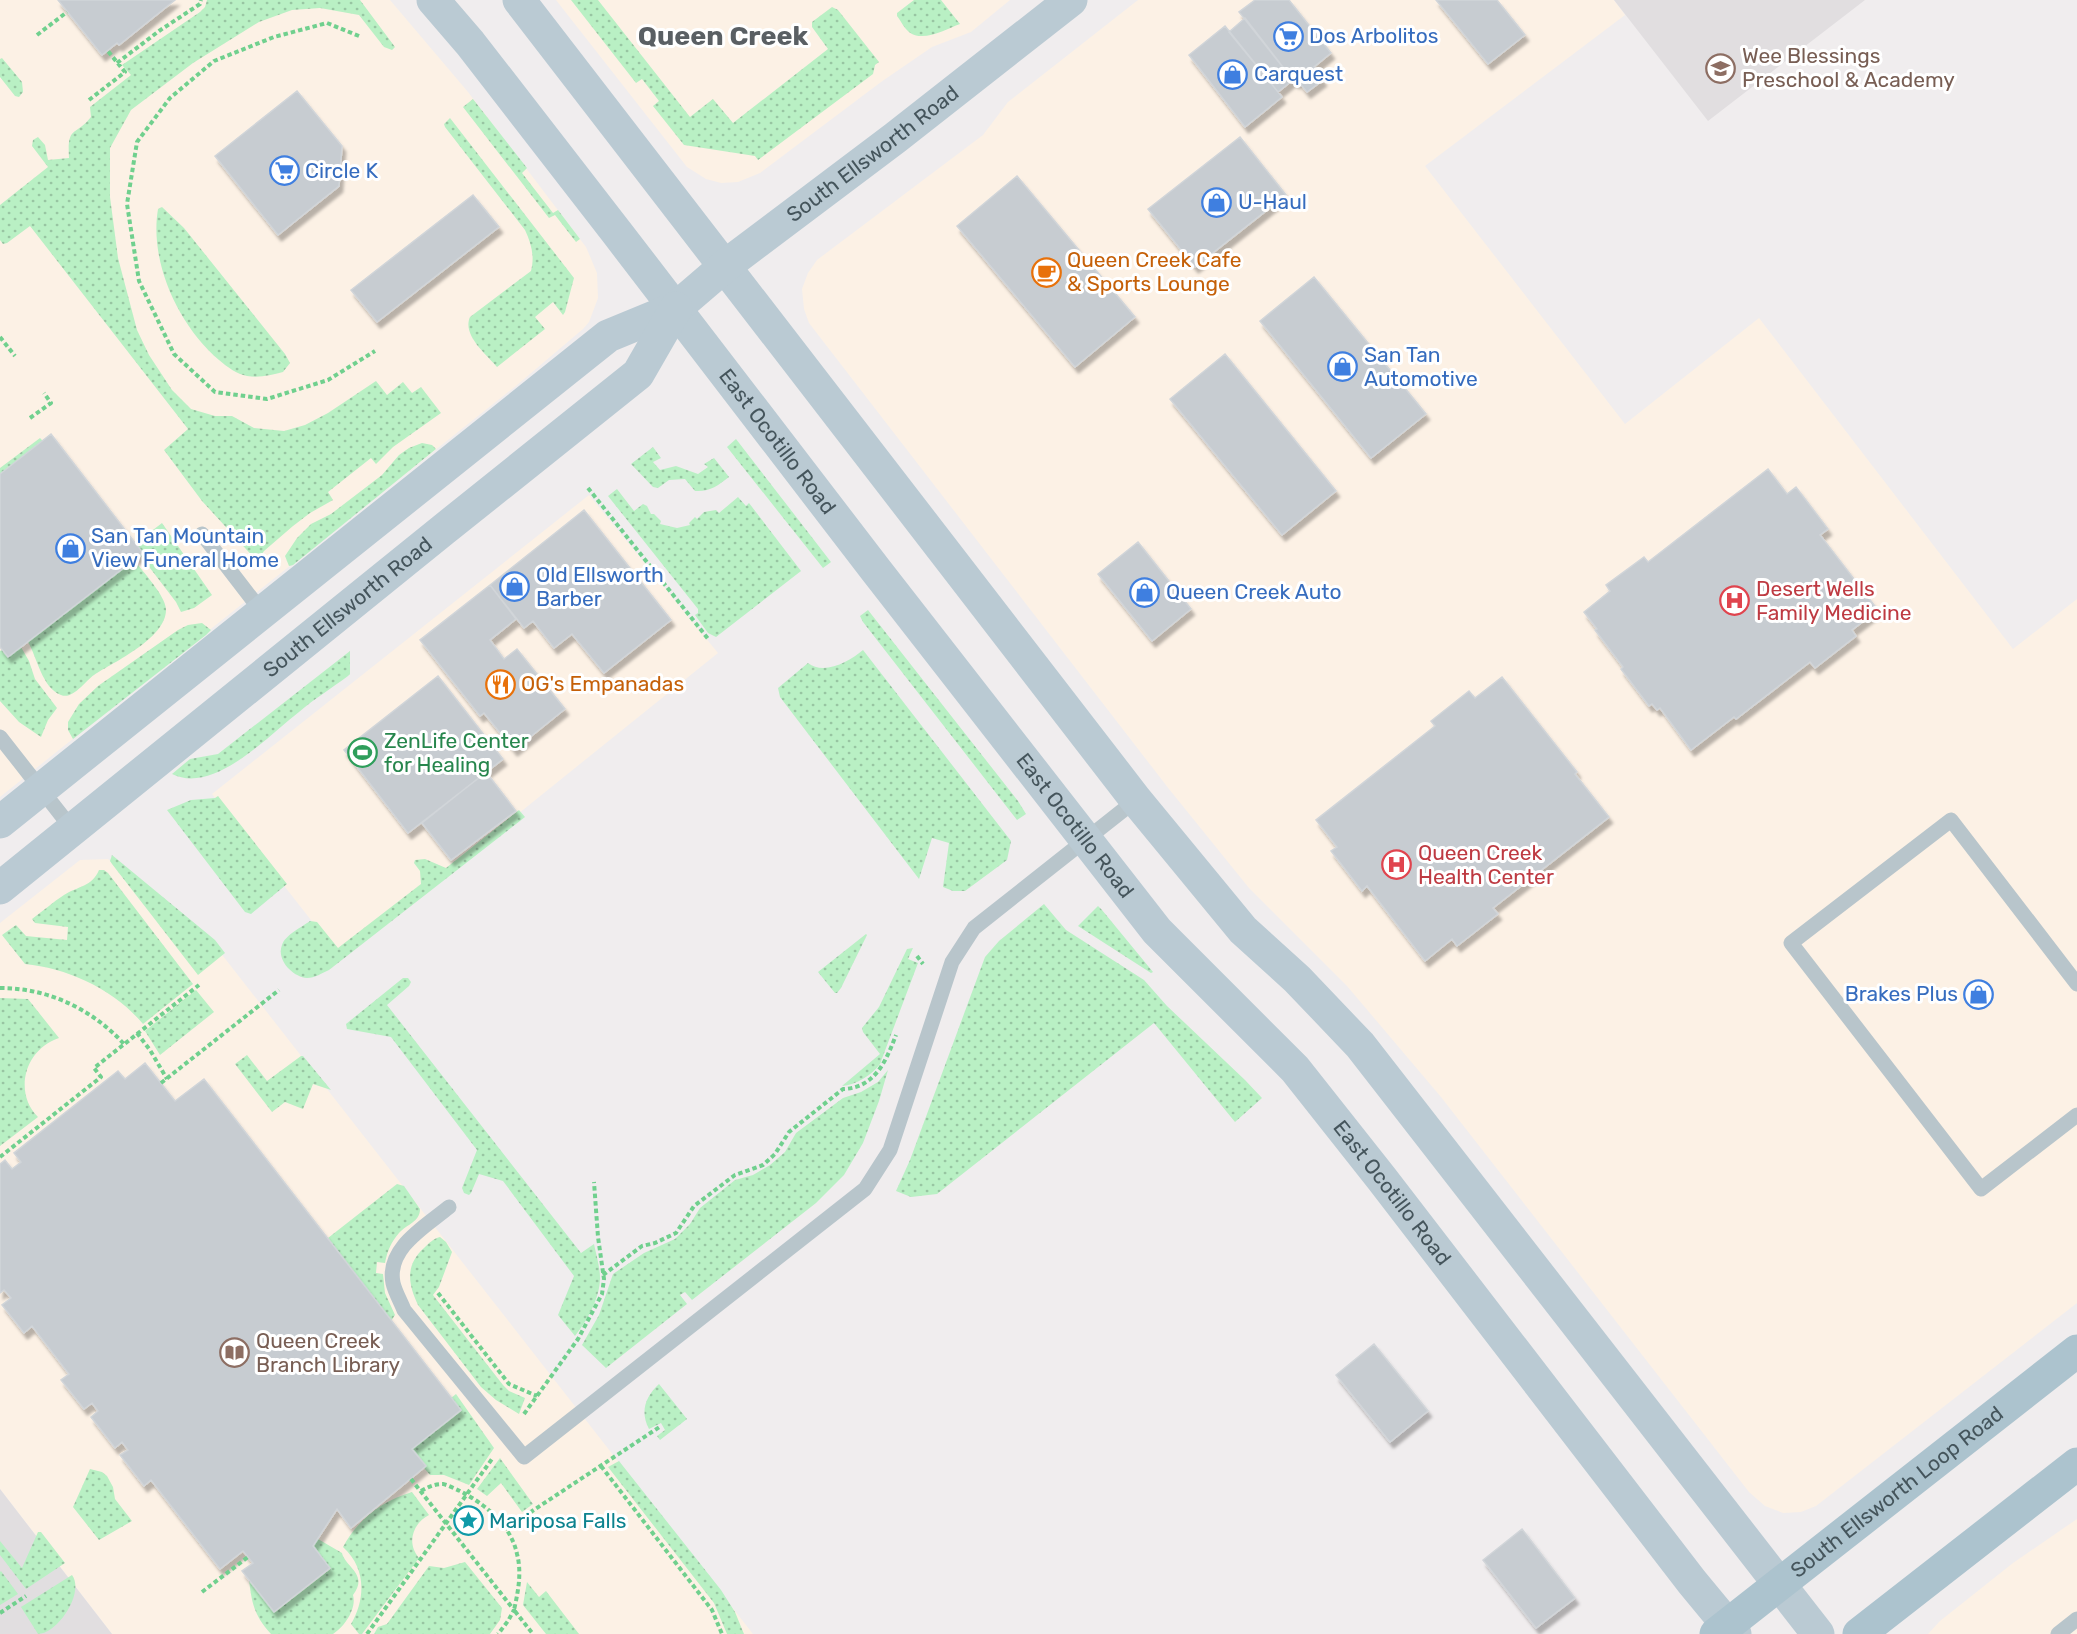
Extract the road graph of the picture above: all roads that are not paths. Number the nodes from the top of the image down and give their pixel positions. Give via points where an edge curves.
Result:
1 (434, 0) edge
2 (519, 0) edge
3 (1071, 0) edge
4 (725, 266) junction
5 (676, 308) junction
6 (202, 534) dead end
7 (262, 612) junction
8 (0, 737) edge
9 (41, 790) junction
10 (1136, 800) junction
11 (0, 822) edge
12 (73, 830) junction
13 (1086, 839) junction
14 (0, 888) edge
15 (2077, 984) edge
16 (2077, 1115) edge
17 (449, 1207) dead end
18 (2077, 1351) edge
19 (2077, 1464) edge
20 (1778, 1585) junction
21 (2077, 1619) edge
22 (1726, 1631) edge
23 (1818, 1634) edge
24 (1859, 1634) edge
25 (2058, 1634) edge

1 - 5 main road, East Ocotillo Road
2 - 4 main road
3 - 4 main road, South Ellsworth Road
4 - 5 main road, South Ellsworth Road
4 - 10 main road
5 - 7 main road, South Ellsworth Road via 608,336
5 - 12 main road, South Ellsworth Road via 638,374
5 - 13 main road, East Ocotillo Road
6 - 7 lane
7 - 9 main road, South Ellsworth Road
8 - 9 lane
9 - 11 main road, South Ellsworth Road
9 - 12 lane
10 - 13 lane
10 - 20 main road via 1243,930 1360,1045
12 - 14 main road, South Ellsworth Road
13 - 17 lane via 974,928 952,962 890,1150 865,1189 524,1457 404,1310 393,1282 395,1262 406,1241
13 - 22 main road, East Ocotillo Road via 1157,930 1294,1070 1382,1179
15 - 16 lane via 1951,819 1791,944 1981,1189
18 - 20 main road, South Ellsworth Loop Road
19 - 24 main road
20 - 22 main road, South Ellsworth Loop Road
20 - 23 main road
21 - 25 lane

